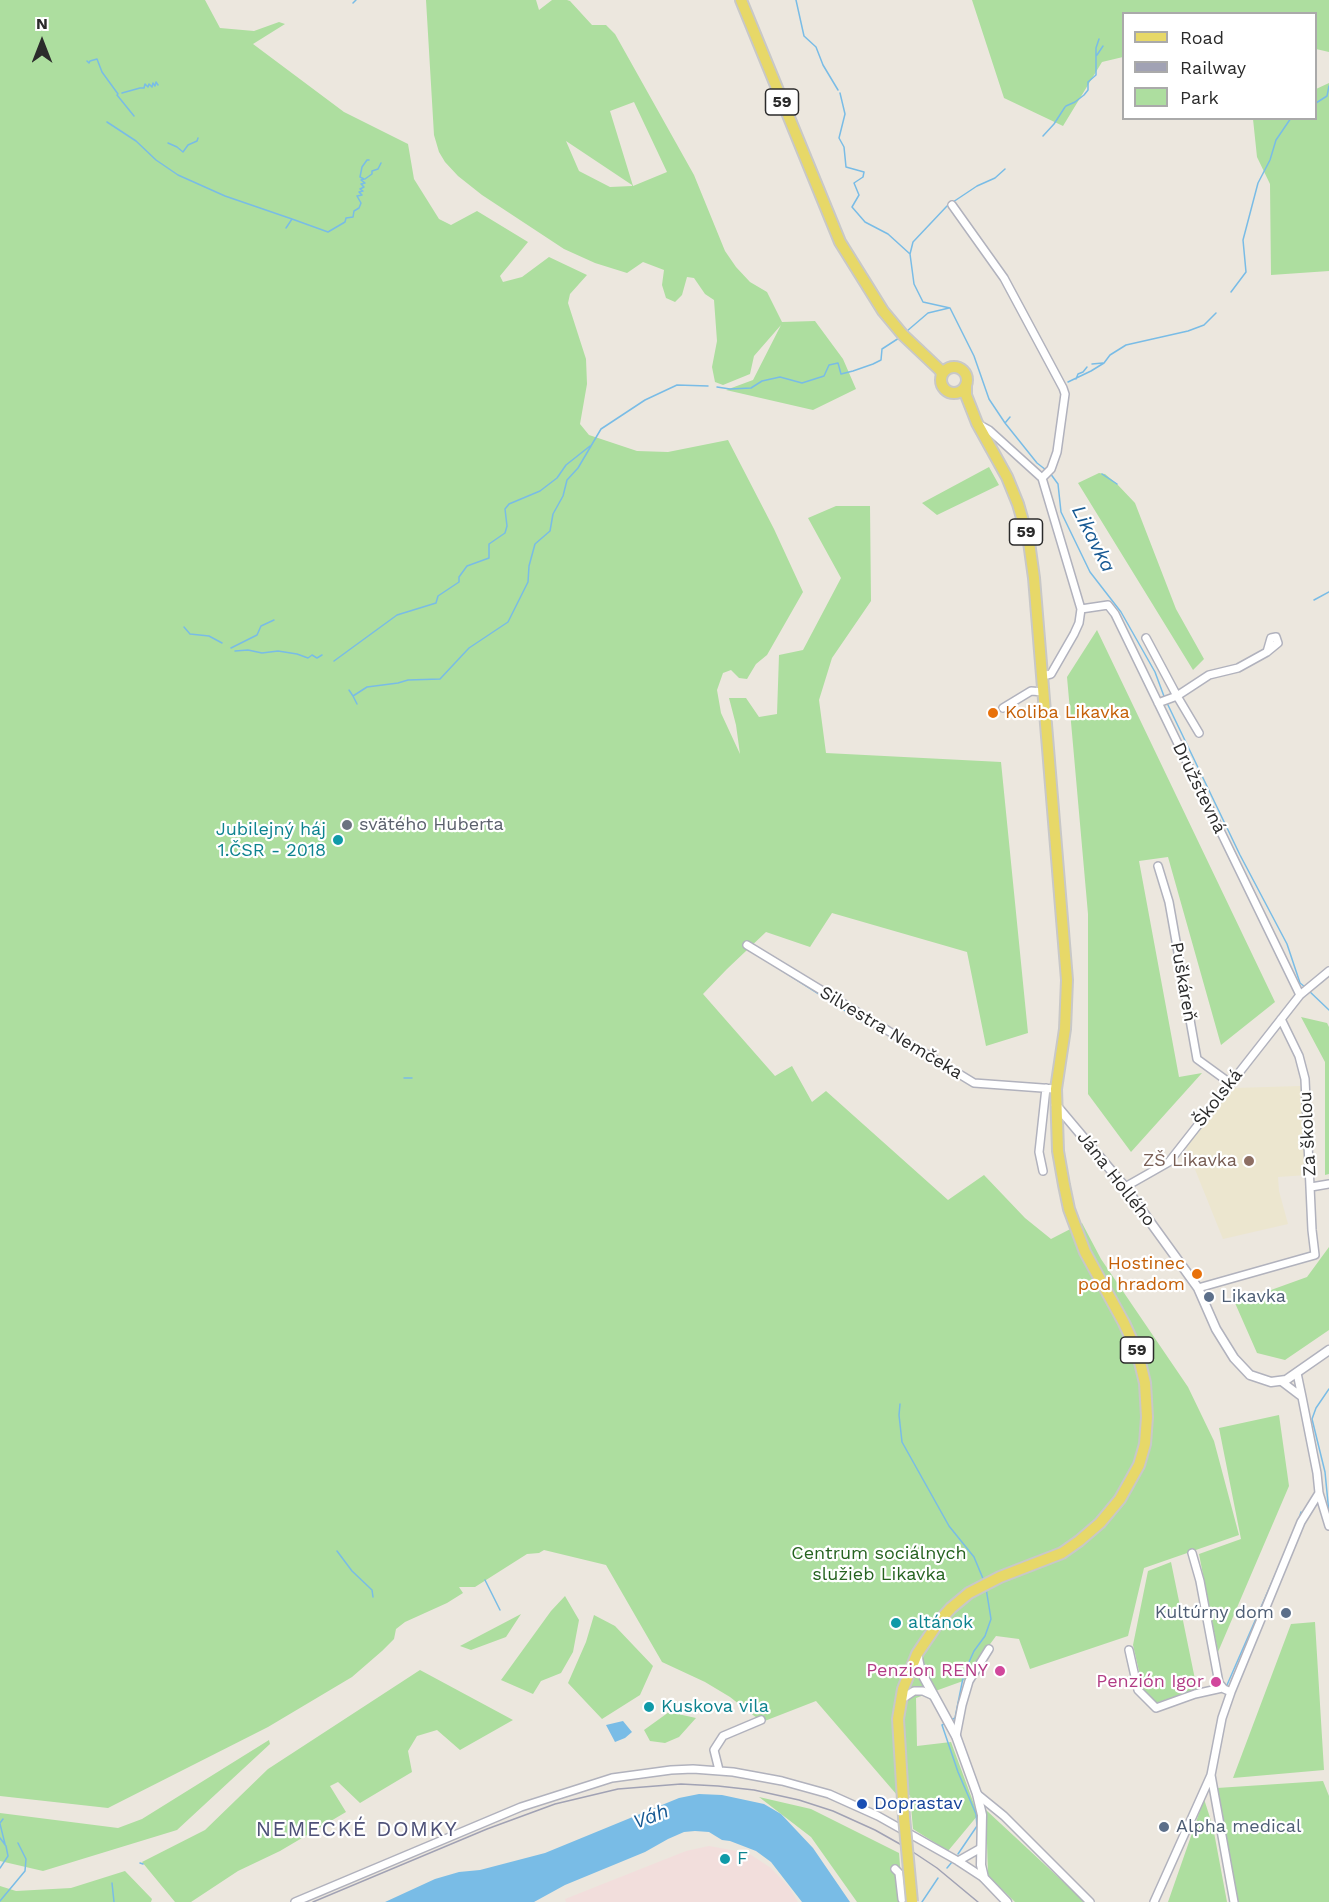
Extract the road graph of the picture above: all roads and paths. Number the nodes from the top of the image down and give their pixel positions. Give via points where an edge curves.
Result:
1 (741, 0) edge
2 (952, 205) dead end
3 (912, 342) junction
4 (952, 368) junction
5 (942, 374) junction
6 (966, 385) junction
7 (954, 393) junction
8 (968, 400) junction
9 (977, 423) junction
10 (1046, 475) junction
11 (1082, 609) junction
12 (1146, 638) dead end
13 (1267, 652) dead end
14 (1042, 676) junction
15 (1044, 692) junction
16 (1177, 696) junction
17 (1158, 703) junction
18 (1003, 708) dead end
19 (1199, 733) dead end
20 (1158, 866) dead end
21 (747, 945) dead end
22 (1329, 971) edge
23 (1300, 995) junction
24 (1281, 1019) junction
25 (1230, 1083) junction
26 (1051, 1089) junction
27 (1056, 1105) junction
28 (1043, 1171) dead end
29 (1329, 1184) edge
30 (1311, 1187) junction
31 (1125, 1188) junction
32 (1198, 1288) junction
33 (1329, 1350) edge
34 (1297, 1373) junction
35 (1281, 1382) junction
36 (1302, 1396) junction
37 (1318, 1493) junction
38 (1309, 1507) junction
39 (1324, 1509) junction
40 (1329, 1526) edge
41 (1192, 1553) dead end
42 (989, 1649) dead end
43 (1129, 1650) dead end
44 (916, 1654) junction
45 (1222, 1688) junction
46 (1231, 1692) junction
47 (934, 1696) junction
48 (900, 1701) junction
49 (761, 1720) dead end
50 (956, 1736) junction
51 (719, 1770) junction
52 (1211, 1775) junction
53 (977, 1794) junction
54 (981, 1848) junction
55 (958, 1861) junction
56 (895, 1869) dead end
57 (984, 1878) junction
58 (905, 1901) edge
59 (295, 1902) edge
60 (1007, 1902) edge
61 (1090, 1902) edge
62 (1154, 1902) edge
63 (1234, 1902) edge

1 - 3 main road, 59 via 840,242 873,298
2 - 10 street via 1004,278 1063,388 1057,452
3 - 4 main road, 59
3 - 5 main road, 59
4 - 5 main road
4 - 6 main road, 59 via 965,374
5 - 7 main road, 59 via 942,386
6 - 7 main road
6 - 8 main road, 59
7 - 8 main road
8 - 9 main road, 59
9 - 10 street
9 - 14 main road, 59 via 1012,489 1026,530
10 - 11 street
11 - 14 street via 1074,634 1051,674
11 - 17 street, Družstevná via 1108,605
12 - 16 street
13 - 16 street via 1238,668 1209,675
14 - 15 main road, 59
15 - 18 street via 1032,691
15 - 26 main road, 59 via 1067,987 1065,1029
16 - 17 street
16 - 19 street
17 - 23 street, Družstevná
20 - 25 street, Puškáreň via 1169,902 1197,1059
21 - 26 street, Silvestra Nemčeka via 974,1083
22 - 23 street, Školská
23 - 24 street, Školská
24 - 25 street, Školská
24 - 30 street, Za školou via 1302,1065
25 - 31 street, Školská via 1169,1162
26 - 27 main road, 59
26 - 28 street via 1039,1152
27 - 31 street, Jána Hollého
27 - 44 main road, 59 via 1069,1209 1084,1252 1138,1354 1147,1393 1141,1460 1100,1523 1062,1553 979,1587 951,1608
29 - 30 street
30 - 32 street, Za školou via 1315,1255
31 - 32 street, Jána Hollého
32 - 35 street, Jána Hollého via 1216,1329 1241,1366 1257,1379
33 - 34 street
34 - 35 street
34 - 36 street
35 - 36 street, Jána Hollého
36 - 37 street
37 - 38 street
37 - 39 street
38 - 39 street
38 - 46 street
39 - 40 street
41 - 45 street
42 - 50 street via 969,1682
43 - 45 street via 1138,1690 1156,1708
44 - 47 street
44 - 48 main road, 59
45 - 46 street
46 - 52 street
47 - 48 street via 914,1691
47 - 50 street
48 - 58 main road, 59, bridge
49 - 51 street via 723,1736 714,1750
50 - 53 street
51 - 55 street via 829,1794
51 - 59 street via 640,1773 571,1790
52 - 62 street
52 - 63 street
53 - 54 street via 982,1815
53 - 61 street
54 - 55 street
54 - 57 street
55 - 57 street
56 - 58 street
57 - 60 street

